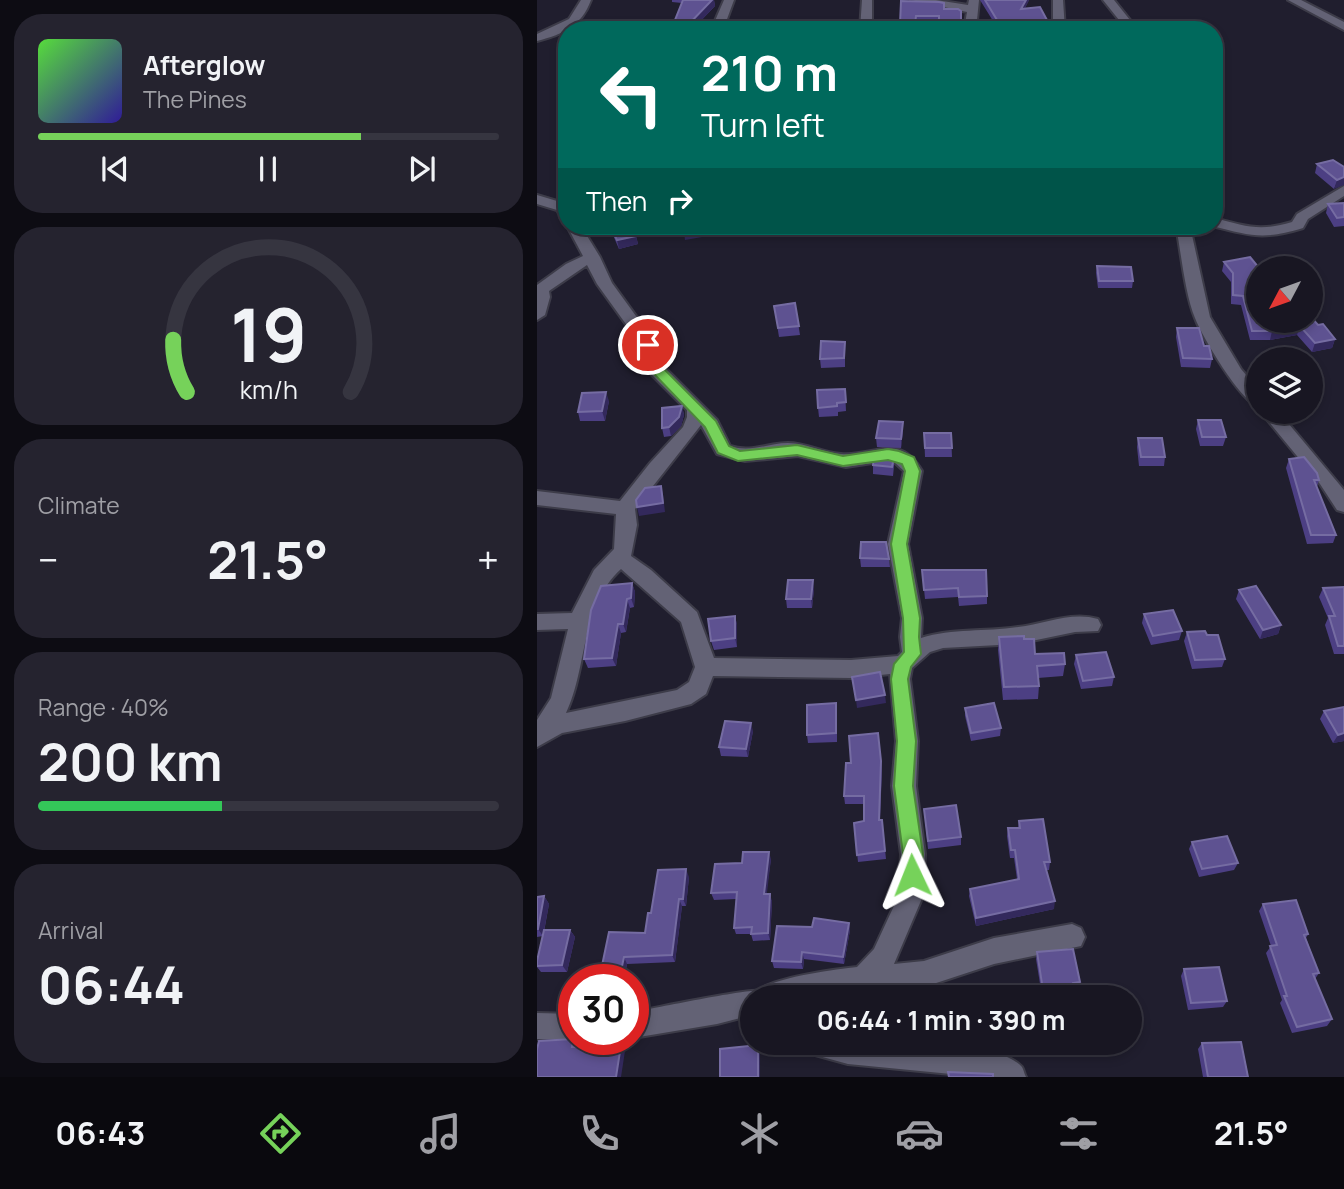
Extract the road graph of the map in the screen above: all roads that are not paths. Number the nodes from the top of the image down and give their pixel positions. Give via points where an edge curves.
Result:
1 (586, 0) edge
2 (867, 0) edge
3 (916, 0) edge
4 (1058, 0) edge
5 (1108, 0) edge
6 (1294, 0) edge
7 (724, 2) edge
8 (972, 5) edge
9 (575, 21) edge
10 (719, 21) edge
11 (866, 21) edge
12 (1059, 21) edge
13 (1126, 21) edge
14 (1344, 27) edge
15 (558, 32) edge
16 (537, 38) edge
17 (1344, 190) edge
18 (537, 199) edge
19 (558, 206) edge
20 (1223, 224) edge
21 (580, 235) edge
22 (1185, 235) edge
23 (594, 257) junction
24 (539, 292) edge
25 (537, 315) edge
26 (1246, 385) edge
27 (695, 408) junction
28 (1279, 424) edge
29 (537, 498) edge
30 (1344, 505) edge
31 (625, 508) junction
32 (620, 558) junction
33 (580, 621) junction
34 (537, 622) edge
35 (1091, 625) dead end
36 (908, 659) junction
37 (706, 667) junction
38 (537, 737) edge
39 (1072, 937) dead end
40 (864, 978) junction
41 (820, 985) edge
42 (740, 1005) edge
43 (649, 1022) edge
44 (537, 1026) edge
45 (558, 1027) edge
46 (899, 1055) edge
47 (1012, 1077) edge

1 - 9 street
2 - 11 street
3 - 8 street
4 - 12 street
5 - 13 street
6 - 14 street
7 - 10 street
15 - 16 street
17 - 20 street via 1302,217 1298,225 1271,233
18 - 19 street
21 - 23 street
22 - 26 street via 1202,317
23 - 24 street via 571,267
23 - 27 street via 605,284 648,345 658,371
24 - 25 street
27 - 31 street via 690,430
27 - 36 street via 711,424 723,450 738,456 797,450 843,461 888,454 908,461 913,471 899,544 912,618
28 - 30 street
29 - 31 street
31 - 32 street via 625,549
32 - 33 street via 601,575
32 - 37 street via 689,618
33 - 34 street
33 - 38 street via 562,698
35 - 36 street via 943,640 923,646
36 - 37 street via 851,669
36 - 40 street via 899,679 907,741 903,786 913,854 911,897 883,958
37 - 38 street via 699,688 683,698 556,724
39 - 40 street via 994,951 924,974
40 - 41 street
42 - 43 street
44 - 45 street
46 - 47 street via 981,1063

